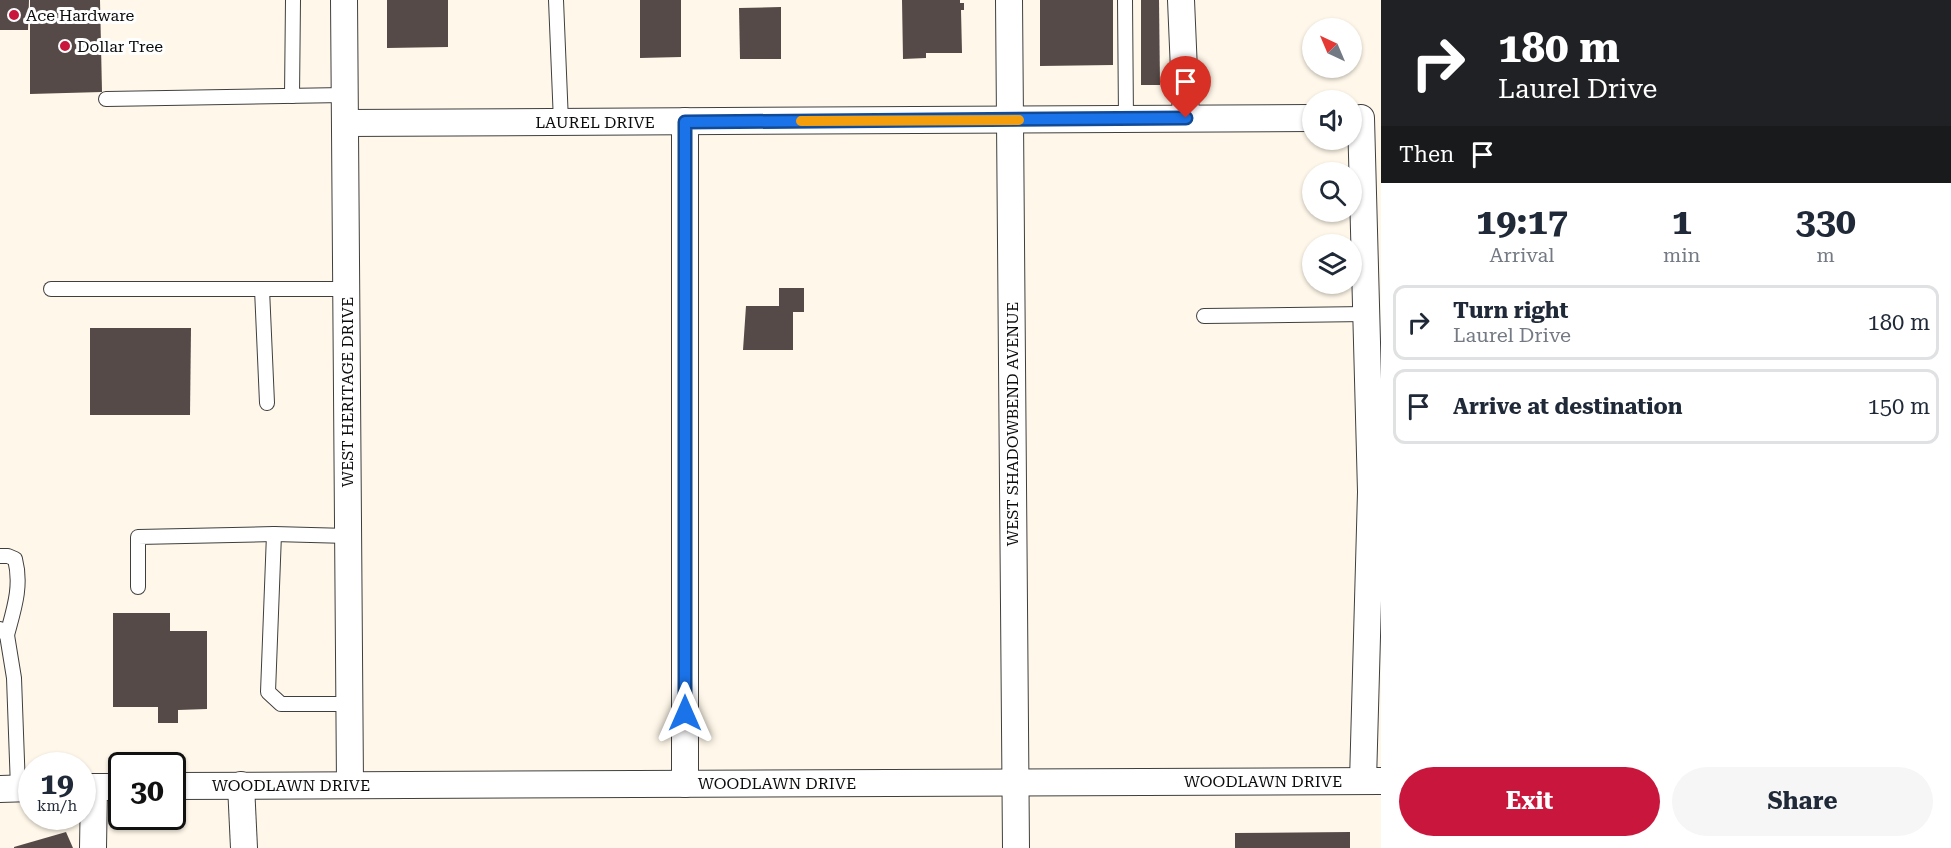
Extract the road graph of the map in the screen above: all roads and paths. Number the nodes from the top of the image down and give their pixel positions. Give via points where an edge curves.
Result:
1 (293, 0) edge
2 (344, 0) edge
3 (556, 0) edge
4 (1009, 0) edge
5 (1125, 0) edge
6 (1181, 0) edge
7 (344, 95) junction
8 (292, 96) junction
9 (106, 99) dead end
10 (1186, 118) junction
11 (1302, 118) edge
12 (1365, 118) edge
13 (1126, 119) junction
14 (1010, 120) junction
15 (561, 122) junction
16 (685, 122) junction
17 (345, 123) junction
18 (51, 289) dead end
19 (262, 289) junction
20 (346, 289) junction
21 (1366, 314) junction
22 (1204, 316) dead end
23 (267, 403) dead end
24 (274, 534) junction
25 (348, 536) junction
26 (0, 556) edge
27 (138, 587) dead end
28 (3, 632) edge
29 (349, 704) junction
30 (1372, 781) edge
31 (1015, 783) junction
32 (685, 784) junction
33 (241, 785) junction
34 (350, 785) junction
35 (186, 786) edge
36 (17, 788) edge
37 (92, 830) edge
38 (93, 848) edge
39 (244, 848) edge
40 (1016, 848) edge

1 - 8 lane
2 - 7 street, WEST HERITAGE DRIVE
3 - 15 lane
4 - 14 street, WEST SHADOWBEND AVENUE
5 - 13 lane
6 - 10 street
7 - 8 lane
7 - 17 street, WEST HERITAGE DRIVE
8 - 9 lane
10 - 11 street, LAUREL DRIVE
10 - 13 street, LAUREL DRIVE
12 - 21 street
13 - 14 street, LAUREL DRIVE
14 - 16 street, LAUREL DRIVE
14 - 31 street, WEST SHADOWBEND AVENUE
15 - 16 street, LAUREL DRIVE
15 - 17 street, LAUREL DRIVE
16 - 32 street
17 - 20 street, WEST HERITAGE DRIVE
18 - 19 lane
19 - 20 lane
19 - 23 lane
20 - 25 street, WEST HERITAGE DRIVE
21 - 22 lane
21 - 30 street
24 - 25 lane
24 - 27 lane via 138,537
24 - 29 lane via 268,692 281,704
25 - 29 street, WEST HERITAGE DRIVE
26 - 28 lane via 15,560 19,573 17,601
28 - 36 lane via 14,678
29 - 34 street, WEST HERITAGE DRIVE
30 - 31 street, WOODLAWN DRIVE
31 - 32 street, WOODLAWN DRIVE
31 - 40 street, WEST SHADOWBEND AVENUE
32 - 34 street, WOODLAWN DRIVE
33 - 34 street, WOODLAWN DRIVE
33 - 35 street, WOODLAWN DRIVE
33 - 39 street
37 - 38 street

